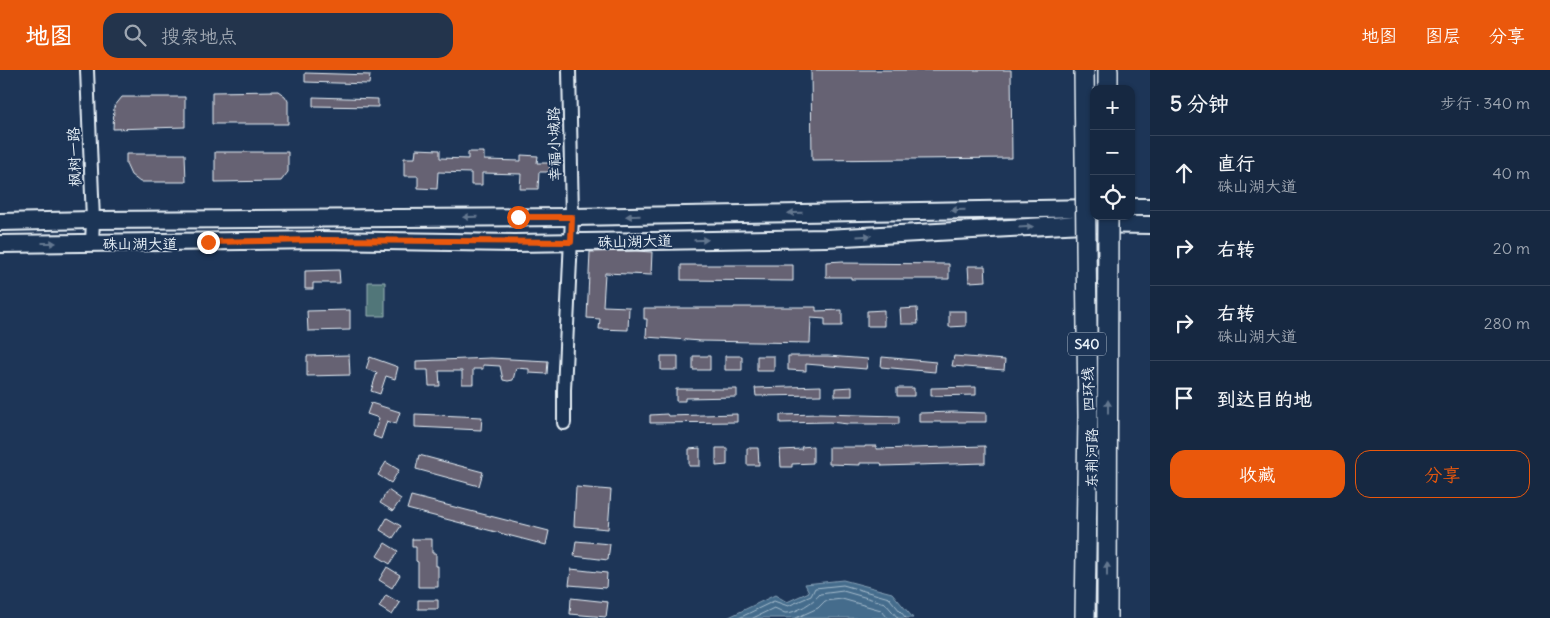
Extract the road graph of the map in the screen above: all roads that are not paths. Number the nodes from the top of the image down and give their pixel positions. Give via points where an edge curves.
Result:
1 (87, 70) edge
2 (569, 70) edge
3 (1084, 70) edge
4 (1108, 70) edge
5 (1108, 85) edge
6 (1135, 207) edge
7 (1150, 207) edge
8 (1090, 214) edge
9 (1090, 215) edge
10 (572, 217) junction
11 (93, 220) junction
12 (1096, 220) edge
13 (1096, 220) edge
14 (1125, 220) edge
15 (0, 222) edge
16 (1150, 225) edge
17 (571, 242) junction
18 (92, 243) junction
19 (0, 244) edge
20 (564, 423) dead end
21 (1085, 618) edge
22 (1090, 618) edge
23 (1107, 618) edge

1 - 11 street, 枫树一路
2 - 10 street, 幸福小城路
3 - 21 highway, 四环线 / S40, bridge via 1088,416
4 - 5 highway
6 - 7 main road
8 -> 10 main road, 硃山湖大道
17 -> 9 main road, 硃山湖大道 via 826,238
10 -> 11 main road, 硃山湖大道
10 - 17 street, 幸福小城路
11 - 15 main road, 硃山湖大道
11 - 18 street, 枫树一路
12 - 22 main road, 东荆河路
23 -> 13 highway, 四环线 / S40, bridge
14 - 16 main road, 硃山湖大道
17 - 18 main road, 硃山湖大道 via 321,240
17 - 20 street, 幸福小城路
19 -> 18 main road, 硃山湖大道

